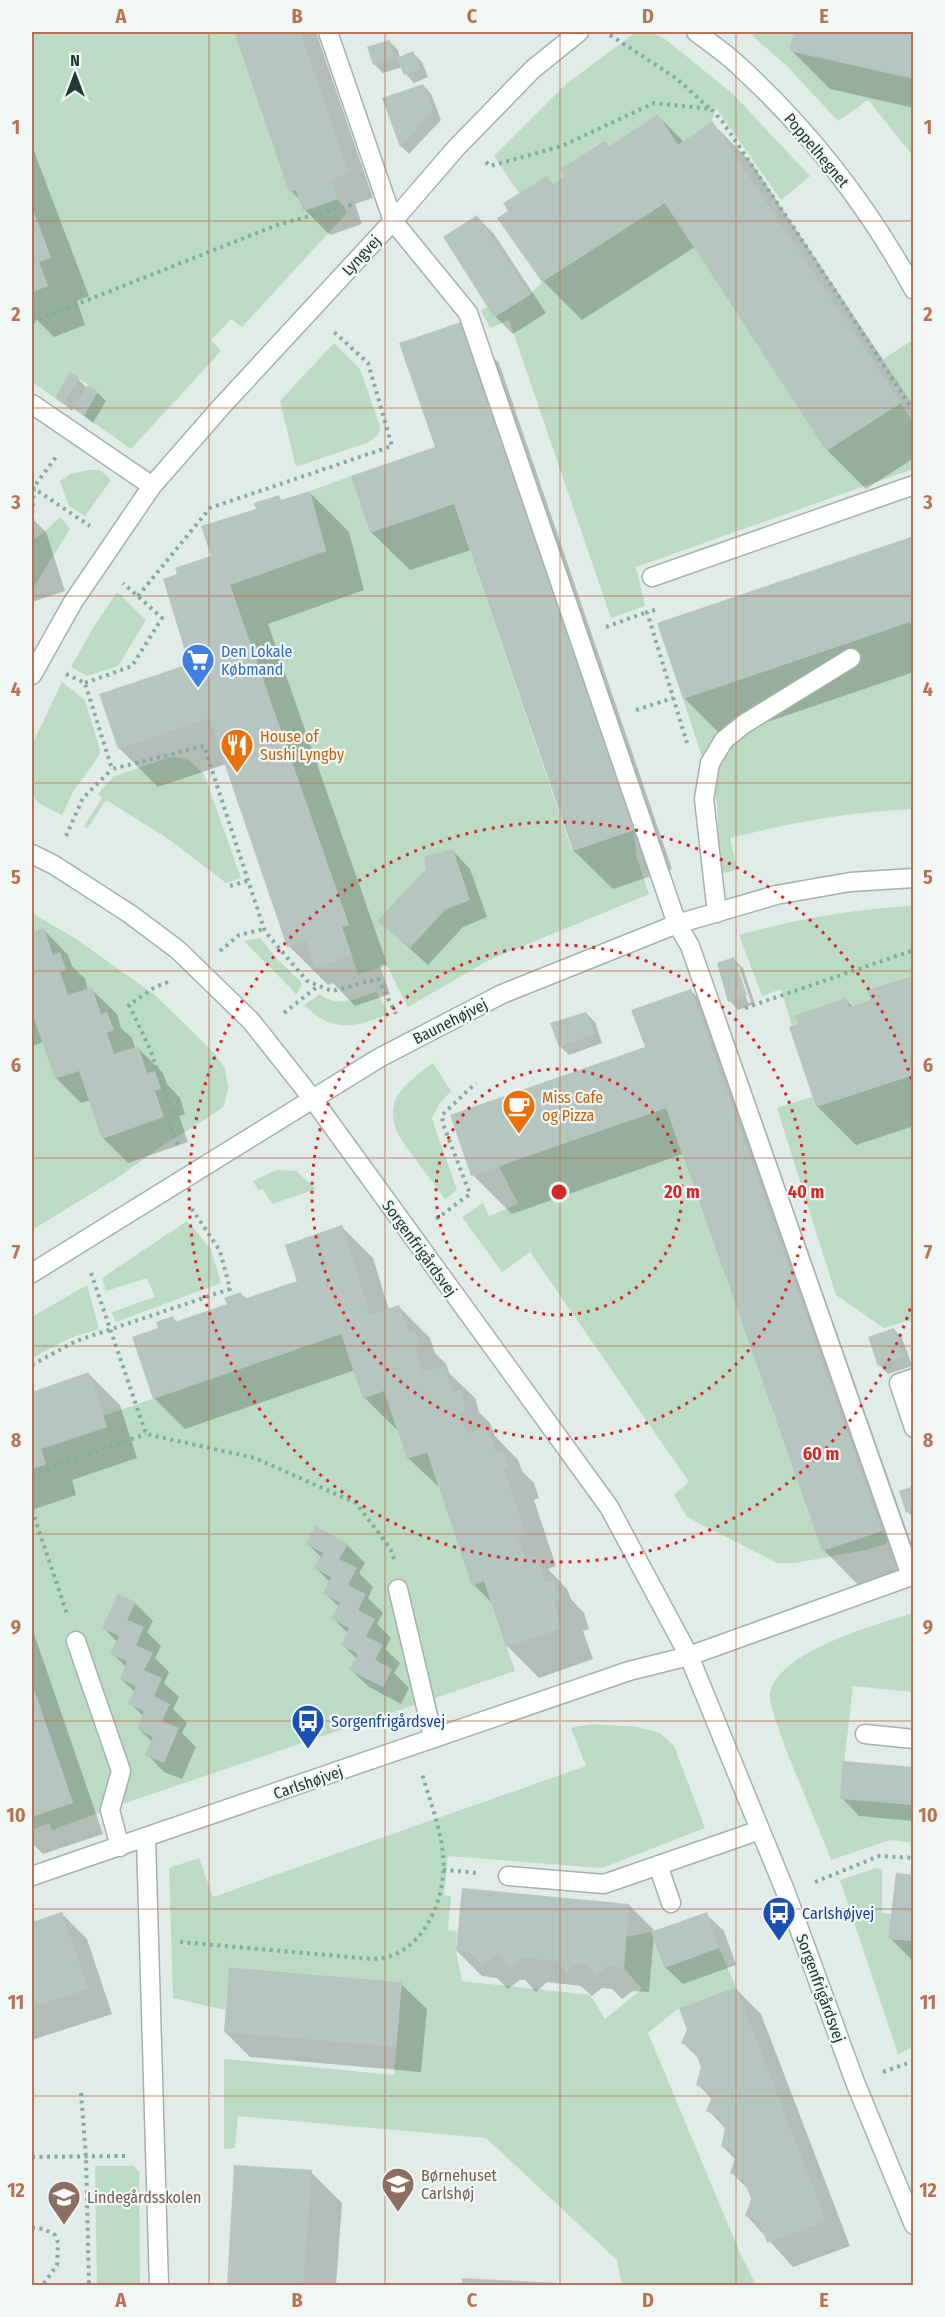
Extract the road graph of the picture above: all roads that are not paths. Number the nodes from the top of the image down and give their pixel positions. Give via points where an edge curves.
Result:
1 (328, 32) edge
2 (579, 32) edge
3 (696, 32) edge
4 (393, 221) junction
5 (914, 290) edge
6 (32, 404) edge
7 (914, 485) edge
8 (152, 486) junction
9 (652, 577) road end
10 (851, 658) dead end
11 (35, 668) edge
12 (32, 854) edge
13 (914, 878) edge
14 (717, 913) junction
15 (677, 924) junction
16 (312, 1098) junction
17 (32, 1273) edge
18 (914, 1378) edge
19 (914, 1428) edge
20 (912, 1576) edge
21 (398, 1589) road end
22 (76, 1641) road end
23 (689, 1656) junction
24 (865, 1734) dead end
25 (433, 1737) junction
26 (914, 1739) edge
27 (760, 1830) junction
28 (146, 1838) junction
29 (120, 1847) junction
30 (658, 1864) junction
31 (32, 1876) edge
32 (508, 1876) dead end
33 (670, 1903) dead end
34 (914, 2225) edge
35 (159, 2286) edge

1 - 4 street
2 - 4 street, Lyngvej via 533,69
3 - 5 street, Poppelhegnet via 739,65 835,169 890,246
4 - 8 street, Lyngvej
4 - 15 street via 468,313
6 - 8 street
7 - 9 street
8 - 11 street, Lyngvej
10 - 14 street via 744,724 724,740 710,764 704,798
12 - 16 street, Sorgenfrigårdsvej via 130,914 178,950 260,1032
13 - 14 street, Baunehøjvej via 850,882 776,895
14 - 15 street, Baunehøjvej
15 - 16 street, Baunehøjvej via 502,994
15 - 20 street via 690,946 716,1018
16 - 17 street, Baunehøjvej
16 - 23 street, Sorgenfrigårdsvej via 609,1507
18 - 19 street via 899,1383
20 - 23 street, Carlshøjvej
21 - 25 street
22 - 29 street via 121,1771 110,1810
23 - 25 street, Carlshøjvej via 629,1671
23 - 27 street, Sorgenfrigårdsvej
24 - 26 street
25 - 28 street, Carlshøjvej
27 - 30 street
27 - 34 street, Sorgenfrigårdsvej via 855,2082
28 - 29 street, Carlshøjvej
28 - 35 street
29 - 31 street, Carlshøjvej
30 - 32 street via 604,1884
30 - 33 street

